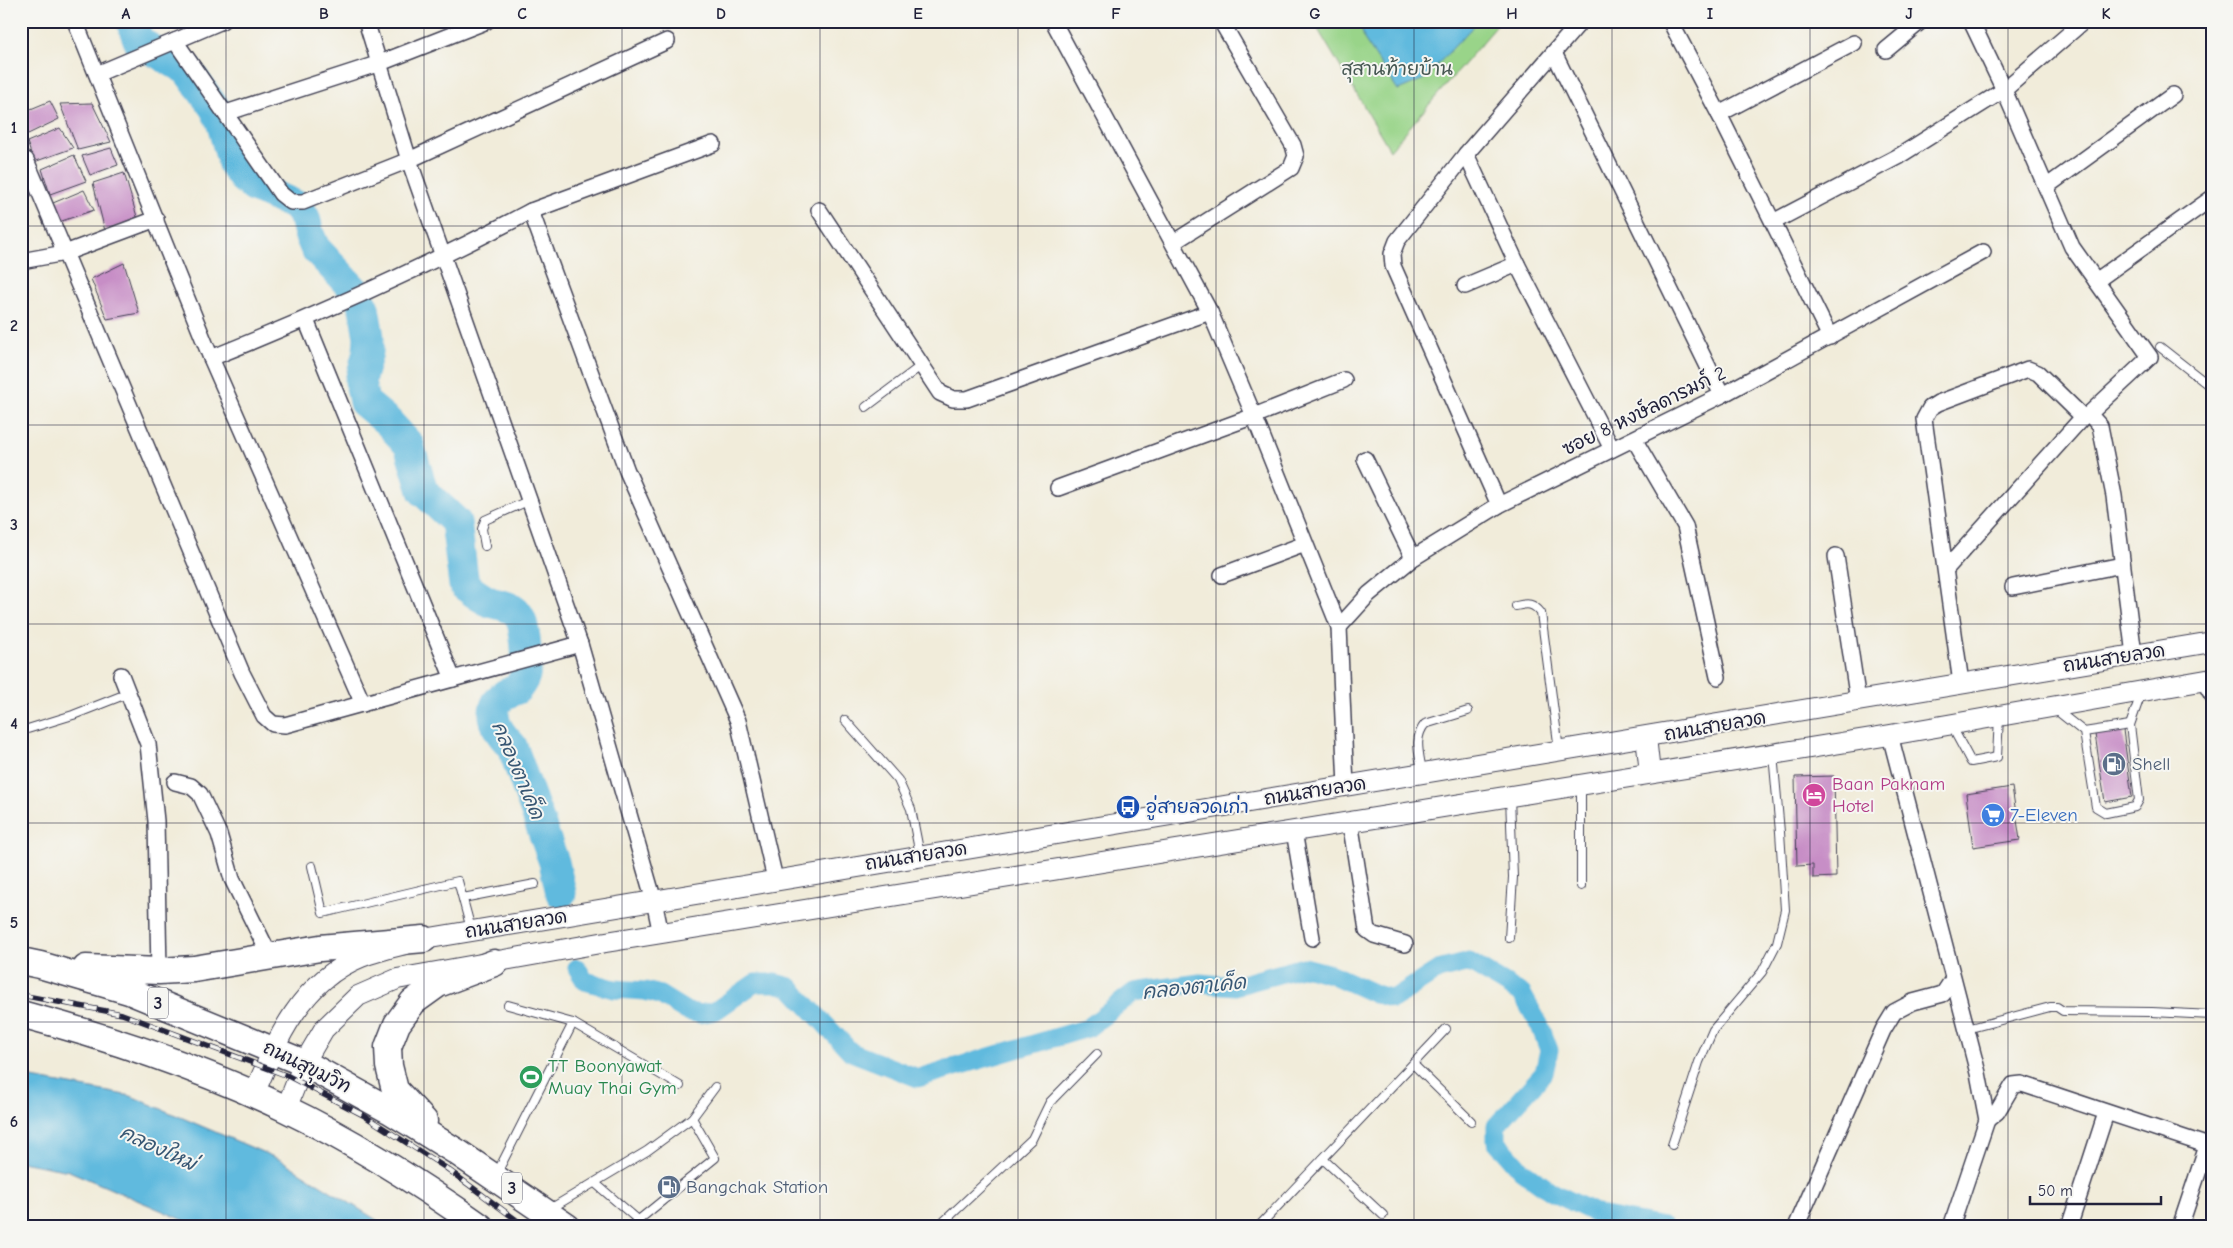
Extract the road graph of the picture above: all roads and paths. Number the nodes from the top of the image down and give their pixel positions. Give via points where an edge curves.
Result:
1 (75, 21) edge
2 (222, 21) edge
3 (366, 21) edge
4 (487, 21) edge
5 (1053, 21) edge
6 (1221, 21) edge
7 (1581, 21) edge
8 (1670, 21) edge
9 (1921, 21) edge
10 (1971, 21) edge
11 (2084, 21) edge
12 (176, 41) junction
13 (667, 41) dead end
14 (1854, 43) dead end
15 (1886, 50) dead end
16 (1554, 53) junction
17 (380, 63) junction
18 (97, 74) junction
19 (2004, 90) junction
20 (2173, 95) dead end
21 (226, 113) junction
22 (1719, 114) junction
23 (713, 144) dead end
24 (1466, 154) junction
25 (23, 156) edge
26 (409, 160) junction
27 (2046, 187) junction
28 (2212, 198) edge
29 (818, 210) dead end
30 (531, 211) junction
31 (156, 219) junction
32 (1773, 222) junction
33 (1174, 242) junction
34 (1982, 252) dead end
35 (65, 253) junction
36 (444, 257) junction
37 (21, 261) edge
38 (1517, 264) junction
39 (2096, 281) junction
40 (1465, 286) dead end
41 (1210, 312) junction
42 (306, 320) junction
43 (1830, 337) junction
44 (2160, 347) dead end
45 (211, 358) junction
46 (922, 365) junction
47 (1344, 380) dead end
48 (2211, 387) edge
49 (1722, 395) junction
50 (866, 407) dead end
51 (1254, 416) junction
52 (2086, 416) junction
53 (1634, 439) junction
54 (1612, 449) junction
55 (1365, 459) dead end
56 (1058, 488) dead end
57 (530, 500) junction
58 (1500, 505) junction
59 (1305, 544) junction
60 (485, 546) dead end
61 (1836, 556) dead end
62 (1412, 558) junction
63 (2122, 565) junction
64 (1946, 569) junction
65 (1222, 575) dead end
66 (2013, 587) dead end
67 (1516, 606) dead end
68 (1339, 628) junction
69 (2212, 642) edge
70 (580, 644) junction
71 (2134, 655) junction
72 (121, 675) dead end
73 (1718, 677) dead end
74 (453, 679) junction
75 (1962, 684) junction
76 (2209, 685) edge
77 (2142, 692) junction
78 (128, 693) junction
79 (1858, 701) junction
80 (363, 704) junction
81 (2054, 708) junction
82 (1468, 710) dead end
83 (1999, 717) junction
84 (845, 720) dead end
85 (1951, 725) junction
86 (2130, 725) junction
87 (21, 731) edge
88 (2084, 732) junction
89 (1890, 735) junction
90 (1646, 737) junction
91 (1559, 751) junction
92 (1773, 754) junction
93 (1650, 773) junction
94 (1423, 774) junction
95 (175, 782) dead end
96 (1581, 784) junction
97 (1346, 787) junction
98 (1510, 795) junction
99 (1350, 821) junction
100 (1294, 831) junction
101 (920, 855) junction
102 (312, 866) dead end
103 (775, 879) junction
104 (535, 884) dead end
105 (1581, 886) dead end
106 (463, 898) junction
107 (654, 901) junction
108 (472, 931) junction
109 (661, 934) junction
110 (1312, 938) dead end
111 (1509, 938) dead end
112 (424, 939) junction
113 (1405, 944) dead end
114 (270, 956) junction
115 (494, 962) junction
116 (31, 963) edge
117 (159, 971) junction
118 (1953, 979) junction
119 (508, 1005) dead end
120 (21, 1014) edge
121 (2212, 1015) edge
122 (574, 1023) junction
123 (1446, 1029) dead end
124 (1967, 1029) junction
125 (272, 1049) junction
126 (1097, 1054) dead end
127 (304, 1062) junction
128 (1413, 1064) junction
129 (680, 1086) dead end
130 (715, 1087) dead end
131 (254, 1094) junction
132 (286, 1109) junction
133 (2106, 1113) junction
134 (692, 1118) junction
135 (1987, 1120) junction
136 (1471, 1121) dead end
137 (1672, 1145) dead end
138 (2209, 1147) edge
139 (457, 1152) junction
140 (1323, 1159) junction
141 (495, 1177) junction
142 (595, 1183) junction
143 (546, 1211) junction
144 (1383, 1215) dead end
145 (637, 1219) junction
146 (481, 1227) edge
147 (567, 1227) edge
148 (630, 1227) edge
149 (938, 1227) edge
150 (1258, 1227) edge
151 (1796, 1227) edge
152 (1951, 1227) edge
153 (2069, 1227) edge
154 (2180, 1227) edge

1 - 18 street
2 - 12 street
3 - 17 street
4 - 17 street
5 - 33 street
6 - 33 street via 1293,144 1296,156 1291,168
7 - 16 street
8 - 22 street
9 - 15 street
10 - 19 street
11 - 19 street
12 - 18 street
12 - 21 street
13 - 26 street
14 - 22 street
16 - 24 street
16 - 49 street
17 - 21 street
17 - 26 street
18 - 31 street
19 - 27 street
19 - 32 street via 1899,156
20 - 27 street
21 - 26 street via 281,194 291,202 303,202
22 - 32 street
23 - 30 street
24 - 38 street
24 - 58 street via 1397,241 1392,254 1393,266
25 - 35 street
26 - 36 street
27 - 39 street via 2072,247
28 - 39 street
29 - 46 street
30 - 36 street
30 - 103 street via 628,471 738,721
31 - 35 street
31 - 45 street
32 - 43 street
33 - 41 street
34 - 43 street, ซอย 8 หงษ์ลดารมภ์ 2
35 - 37 street
35 - 80 street via 242,673 264,716 273,724 285,725
36 - 42 street
36 - 57 street
38 - 40 street
38 - 54 street
39 - 52 street via 2150,357
41 - 46 street via 967,399 953,399 940,393
41 - 51 street
42 - 45 street
42 - 74 street
43 - 49 street, ซอย 8 หงษ์ลดารมภ์ 2
44 - 48 lane
45 - 80 street
46 - 50 lane
47 - 51 street
49 - 53 street, ซอย 8 หงษ์ลดารมภ์ 2
51 - 56 street
51 - 59 street
52 - 63 street via 2100,426 2114,496
52 - 64 street
52 - 64 street via 2038,373 2028,369 1930,408 1924,419 1924,432
53 - 54 street, ซอย 8 หงษ์ลดารมภ์ 2
53 - 73 street via 1685,526
54 - 58 street, ซอย 8 หงษ์ลดารมภ์ 2
55 - 62 street
57 - 60 lane via 485,520 482,529
57 - 70 street
58 - 62 street, ซอย 8 หงษ์ลดารมภ์ 2
59 - 65 street
59 - 68 street
61 - 79 street
62 - 68 street, ซอย 8 หงษ์ลดารมภ์ 2 via 1369,594
63 - 66 street
63 - 71 street
64 - 75 street
67 - 91 lane via 1530,603 1541,613
68 - 97 street
69 - 71 main road, ถนนสายลวด
70 - 74 street
70 - 107 street
71 - 75 main road, ถนนสายลวด
72 - 78 street
74 - 80 street
75 - 79 main road, ถนนสายลวด
76 - 77 main road, ถนนสายลวด
77 - 81 main road, ถนนสายลวด
77 - 86 lane
78 - 87 lane via 73,716
78 - 117 street via 148,744 156,821
79 - 90 main road, ถนนสายลวด
81 - 83 main road, ถนนสายลวด
81 - 88 lane
82 - 94 lane via 1425,724 1420,730 1417,740
83 - 85 main road, ถนนสายลวด
83 - 85 lane via 1997,757 1971,762
84 - 101 lane via 898,780 911,809
85 - 89 main road, ถนนสายลวด
86 - 88 lane
86 - 88 lane via 2139,800 2135,807 2106,813 2096,807
89 - 92 main road, ถนนสายลวด
89 - 118 street
90 - 91 main road, ถนนสายลวด
90 - 93 main road
91 - 94 main road, ถนนสายลวด
92 - 93 main road, ถนนสายลวด
92 - 137 lane via 1785,910 1777,943 1762,972 1713,1030
93 - 96 main road, ถนนสายลวด
94 - 97 main road, ถนนสายลวด
95 - 114 street via 191,786 200,794 218,834 232,879
96 - 98 main road, ถนนสายลวด
96 - 105 lane
97 - 101 main road, ถนนสายลวด
98 - 99 main road, ถนนสายลวด
98 - 111 lane via 1513,877
99 - 100 main road, ถนนสายลวด
99 - 113 street via 1367,930 1374,936
100 - 109 main road, ถนนสายลวด
100 - 110 street
101 - 103 main road, ถนนสายลวด
102 - 106 lane via 323,913 458,881
103 - 107 main road, ถนนสายลวด
104 - 106 lane
106 - 108 lane
107 - 108 main road, ถนนสายลวด
107 - 109 street
108 - 112 main road, ถนนสายลวด
109 - 115 main road, ถนนสายลวด
112 - 114 highway
112 - 125 main road, ถนนสายลวด via 360,957 322,979 296,1008
114 - 117 highway via 210,967
115 - 127 main road, ถนนสายลวด via 397,979 358,996 324,1029
115 - 139 highway via 438,984 413,1002 397,1024 388,1047 388,1066 395,1090
116 - 117 highway
116 - 125 highway, ถนนสุขุมวิท / 3 via 129,991
118 - 124 street
118 - 151 street via 1943,994 1913,1002 1894,1012 1883,1030
119 - 122 lane
120 - 131 highway via 89,1032
121 - 124 lane via 2063,1011 2050,1007
122 - 129 lane
122 - 141 lane
123 - 128 lane
124 - 135 street
125 - 127 highway, ถนนสุขุมวิท / 3
125 - 131 main road, ถนนสายลวด
126 - 149 lane via 1050,1102 1032,1138
127 - 132 main road, ถนนสายลวด
127 - 139 highway, ถนนสุขุมวิท / 3
128 - 136 lane
128 - 140 lane
130 - 134 lane
131 - 132 highway
132 - 146 highway via 359,1148
133 - 135 street via 2022,1084 2013,1085 1997,1112
133 - 138 street
133 - 153 street
134 - 142 lane via 648,1151
134 - 145 lane via 715,1158
135 - 152 street
138 - 154 street
139 - 141 highway, ถนนสุขุมวิท / 3
140 - 144 lane
140 - 150 lane
141 - 143 highway, ถนนสุขุมวิท / 3
142 - 143 lane
142 - 145 lane
143 - 147 highway, ถนนสุขุมวิท / 3
145 - 148 lane

